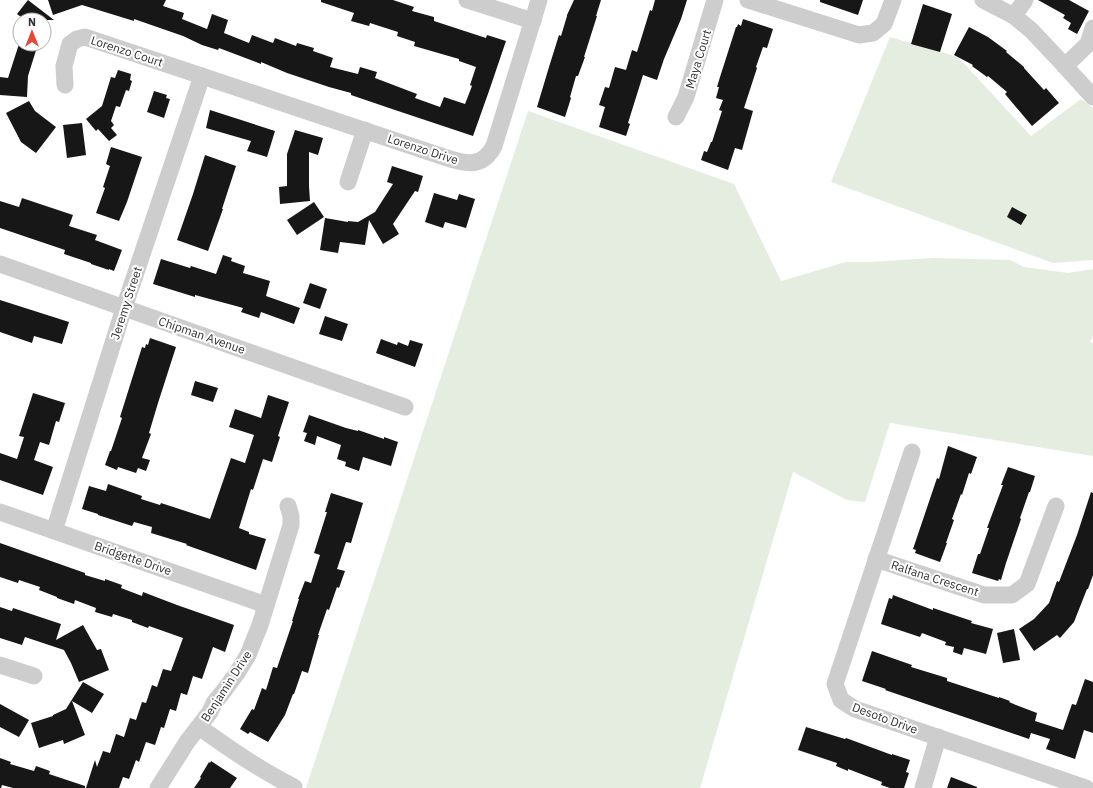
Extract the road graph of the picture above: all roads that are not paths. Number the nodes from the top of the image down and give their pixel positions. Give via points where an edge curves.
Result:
1 (467, 0) edge
2 (539, 0) edge
3 (715, 0) edge
4 (748, 0) edge
5 (893, 0) edge
6 (982, 0) edge
7 (1025, 0) edge
8 (1014, 16) junction
9 (533, 20) junction
10 (1093, 28) edge
11 (1065, 66) junction
12 (202, 76) junction
13 (65, 85) dead end
14 (1093, 97) edge
15 (676, 117) dead end
16 (365, 130) junction
17 (348, 182) dead end
18 (0, 264) edge
19 (124, 308) junction
20 (405, 407) dead end
21 (912, 452) dead end
22 (288, 506) dead end
23 (1056, 506) dead end
24 (0, 512) edge
25 (54, 531) junction
26 (876, 559) junction
27 (266, 605) junction
28 (0, 665) edge
29 (34, 676) dead end
30 (199, 727) junction
31 (938, 737) junction
32 (294, 787) edge
33 (158, 788) edge
34 (923, 788) edge
35 (1086, 788) edge

1 - 9 street
2 - 9 street, Lorenzo Drive
3 - 15 street, Maya Court via 686,97
4 - 5 street via 859,35 873,33 884,24
6 - 8 street
7 - 8 street
8 - 11 street
9 - 16 street, Lorenzo Drive via 494,146 484,158 473,163 460,162
10 - 11 street via 1088,44
11 - 14 street
12 - 13 street, Lorenzo Court via 85,37 70,44 64,66
12 - 16 street, Lorenzo Drive
12 - 19 street, Jeremy Street
16 - 17 street
18 - 19 street, Chipman Avenue
19 - 20 street, Chipman Avenue
19 - 25 street, Jeremy Street
21 - 26 street, Desoto Drive
22 - 27 street, Benjamin Drive via 291,525
23 - 26 street, Ralfana Crescent via 1027,584 1012,595 984,595
24 - 25 street, Bridgette Drive
25 - 27 street, Bridgette Drive
26 - 31 street, Desoto Drive via 835,684 841,700 854,709
27 - 30 street, Benjamin Drive via 248,655
28 - 29 street
30 - 32 street via 255,766
30 - 33 street, Benjamin Drive
31 - 34 street
31 - 35 street, Desoto Drive

